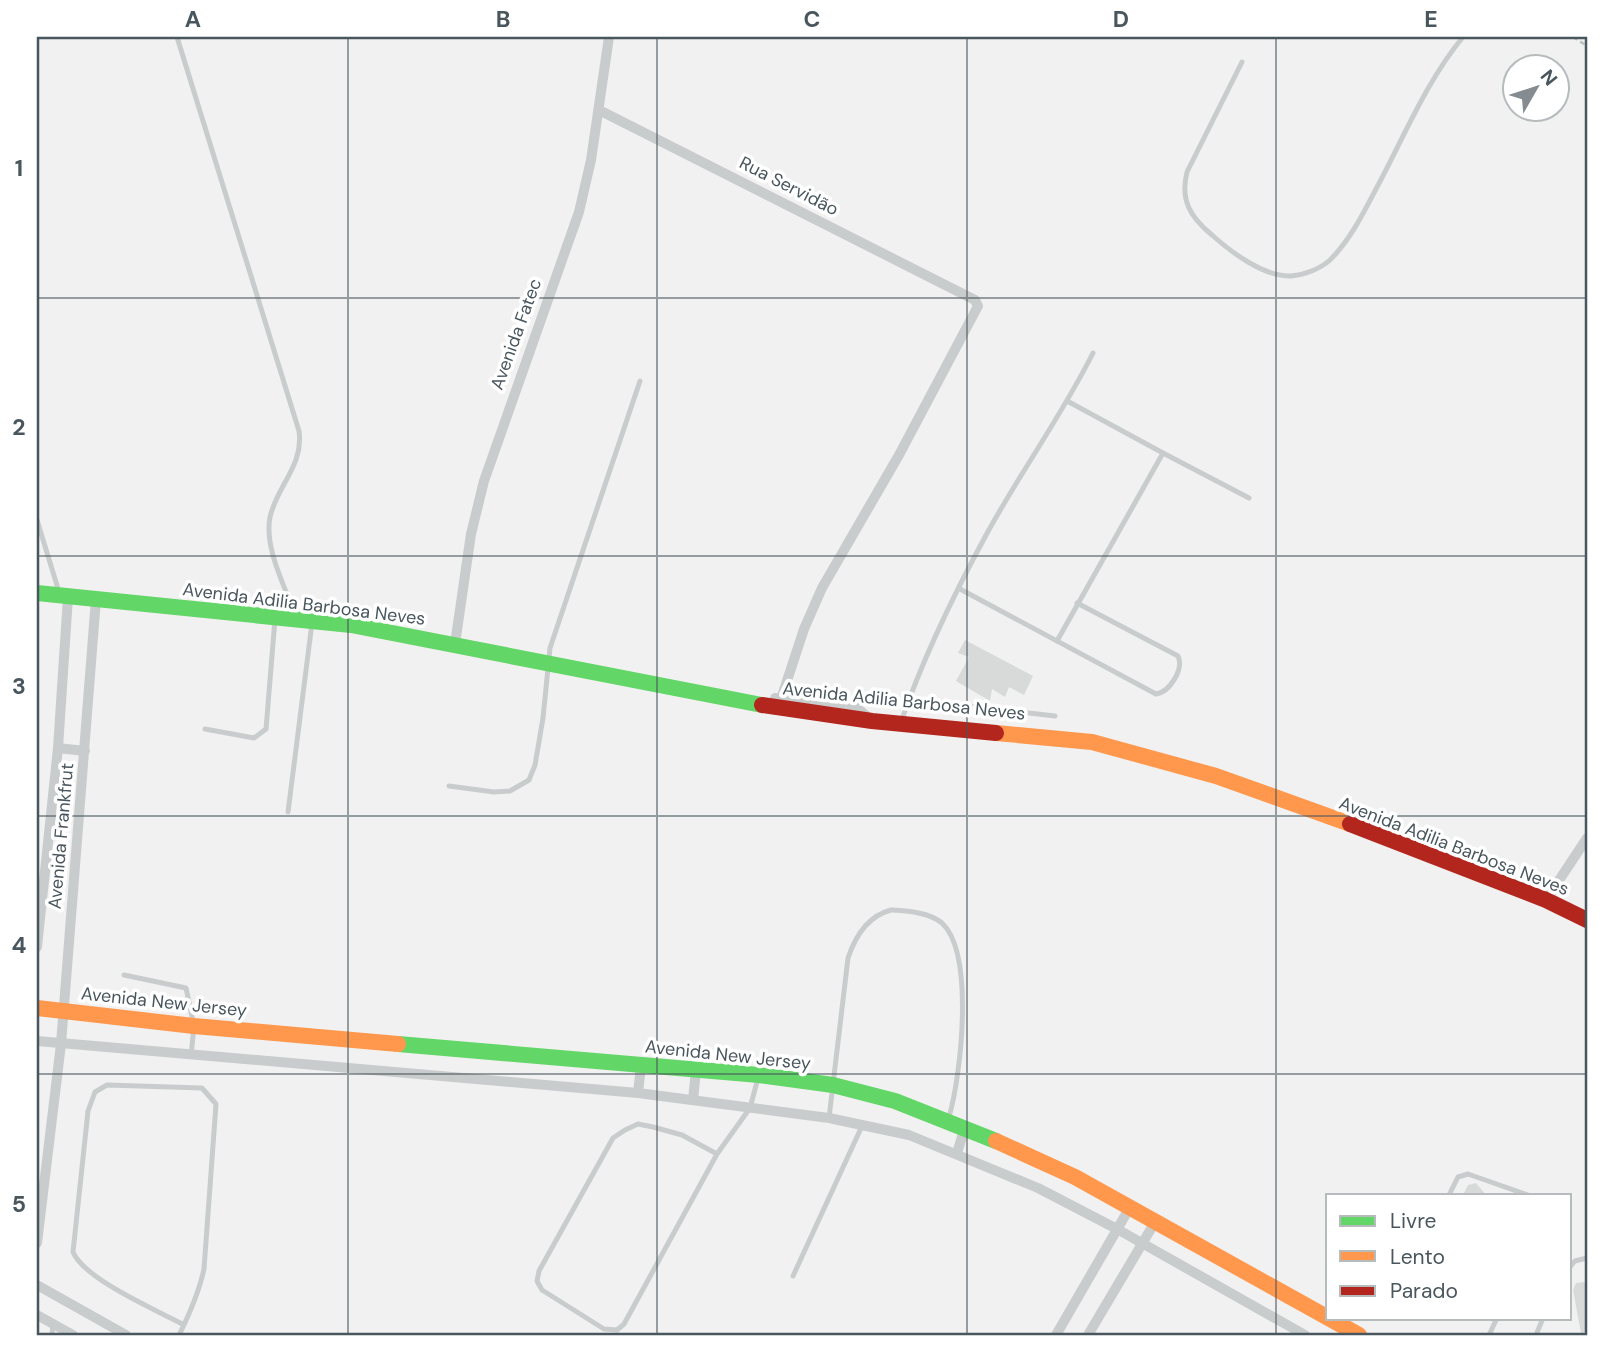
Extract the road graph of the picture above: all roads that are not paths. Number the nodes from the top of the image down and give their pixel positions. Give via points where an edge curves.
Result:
1 (177, 37) edge
2 (608, 37) edge
3 (1456, 37) edge
4 (1463, 37) edge
5 (1456, 45) junction
6 (1242, 61) dead end
7 (599, 110) junction
8 (1093, 353) dead end
9 (640, 381) dead end
10 (1069, 402) junction
11 (1163, 453) junction
12 (1249, 498) dead end
13 (37, 520) edge
14 (44, 545) junction
15 (37, 548) edge
16 (960, 589) junction
17 (37, 593) edge
18 (64, 596) junction
19 (96, 599) junction
20 (1077, 603) junction
21 (276, 615) junction
22 (304, 619) junction
23 (1057, 641) junction
24 (455, 644) junction
25 (547, 661) junction
26 (782, 696) junction
27 (910, 699) junction
28 (764, 705) junction
29 (1055, 716) dead end
30 (872, 721) junction
31 (901, 724) junction
32 (205, 729) dead end
33 (58, 748) junction
34 (85, 751) junction
35 (449, 786) dead end
36 (288, 812) dead end
37 (1587, 838) edge
38 (1546, 900) junction
39 (1587, 920) edge
40 (37, 947) edge
41 (124, 975) dead end
42 (37, 1008) edge
43 (64, 1011) junction
44 (194, 1026) junction
45 (37, 1041) edge
46 (61, 1044) junction
47 (191, 1056) junction
48 (641, 1066) junction
49 (696, 1070) junction
50 (759, 1075) junction
51 (832, 1085) junction
52 (638, 1093) junction
53 (693, 1100) junction
54 (750, 1108) junction
55 (830, 1118) junction
56 (948, 1120) junction
57 (862, 1126) junction
58 (965, 1126) junction
59 (957, 1153) junction
60 (717, 1154) junction
61 (1450, 1194) edge
62 (1525, 1194) edge
63 (1130, 1207) junction
64 (1155, 1222) junction
65 (1117, 1228) junction
66 (37, 1243) edge
67 (1142, 1244) junction
68 (793, 1276) dead end
69 (37, 1285) edge
70 (37, 1315) edge
71 (1326, 1317) edge
72 (1332, 1320) edge
73 (184, 1325) junction
74 (52, 1330) edge
75 (73, 1335) edge
76 (126, 1335) edge
77 (178, 1335) edge
78 (1056, 1335) edge
79 (1088, 1335) edge
80 (1305, 1335) edge
81 (1359, 1335) edge

1 - 22 lane via 299,431 299,452 273,507 269,527 270,544
2 - 7 street, Avenida Fatec
3 - 5 lane
4 - 5 lane
5 - 6 lane via 1347,240 1328,262 1289,276 1226,248 1185,204 1187,172
7 - 24 street, Avenida Fatec via 579,212 484,481 471,534
7 - 26 street, Rua Servidão via 975,300 977,313 822,587
8 - 10 lane
9 - 25 lane
10 - 11 lane
10 - 16 lane via 986,536
11 - 12 lane
11 - 20 lane
13 - 14 lane
14 - 15 lane
14 - 18 lane
16 - 23 lane
16 - 27 lane
17 - 18 street, Avenida Adilia Barbosa Neves
18 - 19 street, Avenida Adilia Barbosa Neves
18 - 33 street, Avenida Frankfrut
19 - 21 street, Avenida Adilia Barbosa Neves
19 - 34 street, Avenida Frankfrut
20 - 23 lane
20 - 23 lane via 1178,656 1181,660 1170,686 1156,694
21 - 22 street, Avenida Adilia Barbosa Neves
21 - 32 lane via 266,729 254,738
22 - 24 street, Avenida Adilia Barbosa Neves
22 - 36 lane
24 - 25 street, Avenida Adilia Barbosa Neves
25 - 28 street, Avenida Adilia Barbosa Neves
25 - 35 lane via 549,679 529,779 510,791
26 - 28 street
26 - 30 street via 855,706
27 - 29 lane
27 - 31 lane
28 - 30 street, Avenida Adilia Barbosa Neves
30 - 31 street, Avenida Adilia Barbosa Neves
31 - 38 street, Avenida Adilia Barbosa Neves via 1092,742 1174,762
33 - 34 street
33 - 40 street, Avenida Frankfrut
34 - 43 street, Avenida Frankfrut
37 - 38 street
38 - 39 street, Avenida Adilia Barbosa Neves
41 - 44 lane via 186,988
42 - 43 street, Avenida New Jersey
43 - 44 street, Avenida New Jersey
43 - 46 street, Avenida Frankfrut
44 - 47 lane
44 - 48 street, Avenida New Jersey
45 - 46 street
46 - 47 street
46 - 66 street, Avenida Frankfrut
47 - 52 street
48 - 49 street, Avenida New Jersey
48 - 52 street
49 - 50 street, Avenida New Jersey
49 - 53 street
50 - 51 street, Avenida New Jersey
50 - 54 lane
51 - 55 lane
51 - 56 street, Avenida New Jersey
51 - 56 lane via 853,944 882,912 928,915 942,923 955,941 962,975 959,1066
52 - 53 street
53 - 54 street
54 - 55 street
54 - 60 lane
55 - 57 street
56 - 58 street, Avenida New Jersey
57 - 59 street via 909,1135
57 - 68 lane
58 - 59 street
58 - 63 street, Avenida New Jersey
59 - 65 street
60 - 60 lane via 617,1330 604,1329 542,1290 539,1271 613,1138 638,1124 682,1135
61 - 62 lane via 1458,1177 1468,1174
63 - 64 street, Avenida New Jersey
63 - 65 street
64 - 67 street
64 - 71 street, Avenida New Jersey
65 - 67 street
65 - 78 street
67 - 79 street
67 - 80 street
69 - 76 street
70 - 74 street
72 - 81 street, Avenida New Jersey
73 - 73 lane via 100,1278 72,1252 88,1111 95,1092 107,1085 202,1088 216,1104 204,1269
73 - 77 lane
74 - 75 street

